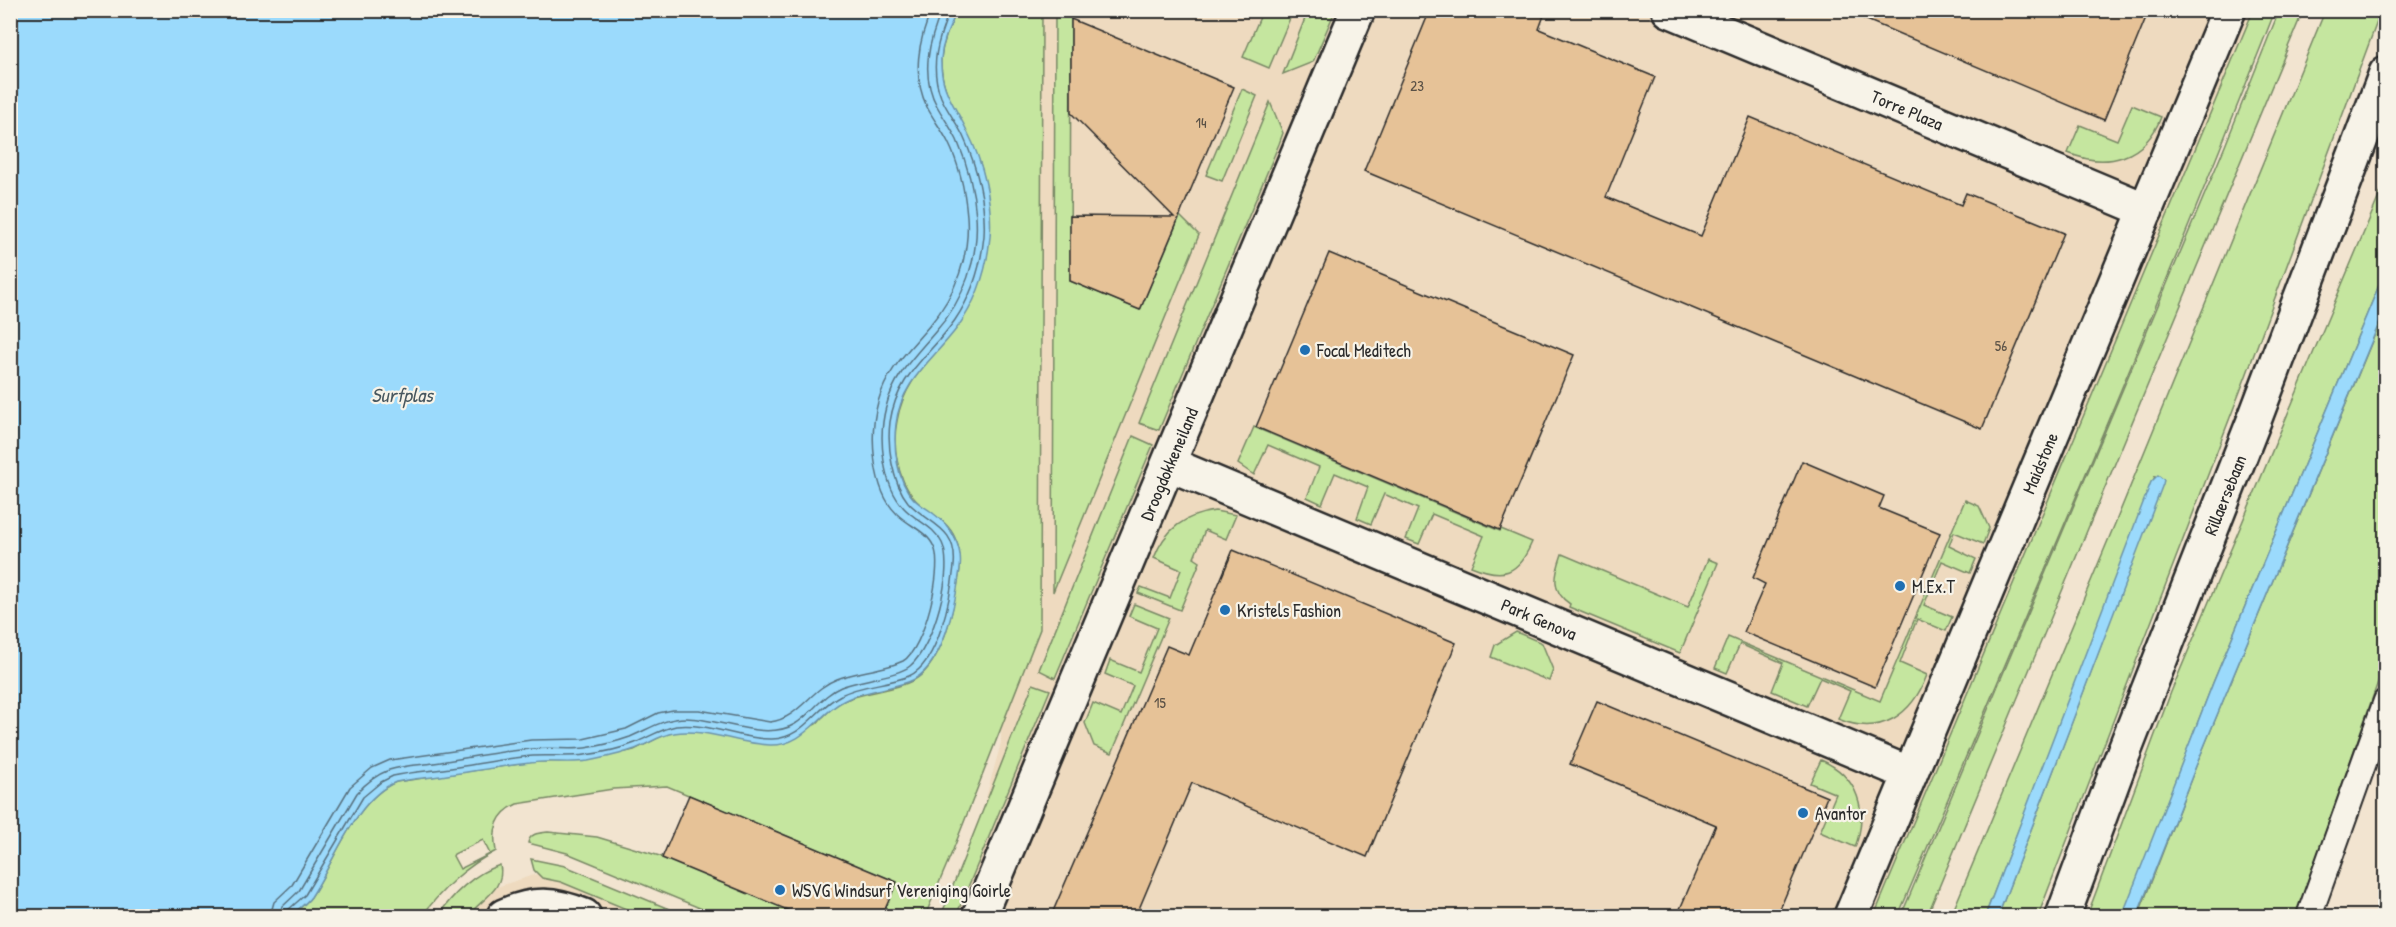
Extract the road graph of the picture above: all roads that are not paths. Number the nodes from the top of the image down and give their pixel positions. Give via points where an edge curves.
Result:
1 (1358, 10) edge
2 (1669, 10) edge
3 (2229, 10) edge
4 (2385, 73) edge
5 (2146, 210) junction
6 (1168, 464) junction
7 (2385, 701) edge
8 (1910, 774) junction
9 (504, 916) edge
10 (584, 916) edge
11 (979, 916) edge
12 (1851, 916) edge
13 (2063, 916) edge
14 (2309, 916) edge

1 - 6 street, Droogdokkeneiland
2 - 5 street, Torre Plaza
3 - 5 street, Maidstone
4 - 13 street, Rillaersebaan
5 - 8 street, Maidstone
6 - 8 street, Park Genova
6 - 11 street, Droogdokkeneiland
7 - 14 lane
8 - 12 street, Maidstone
9 - 10 street via 523,907 553,906

